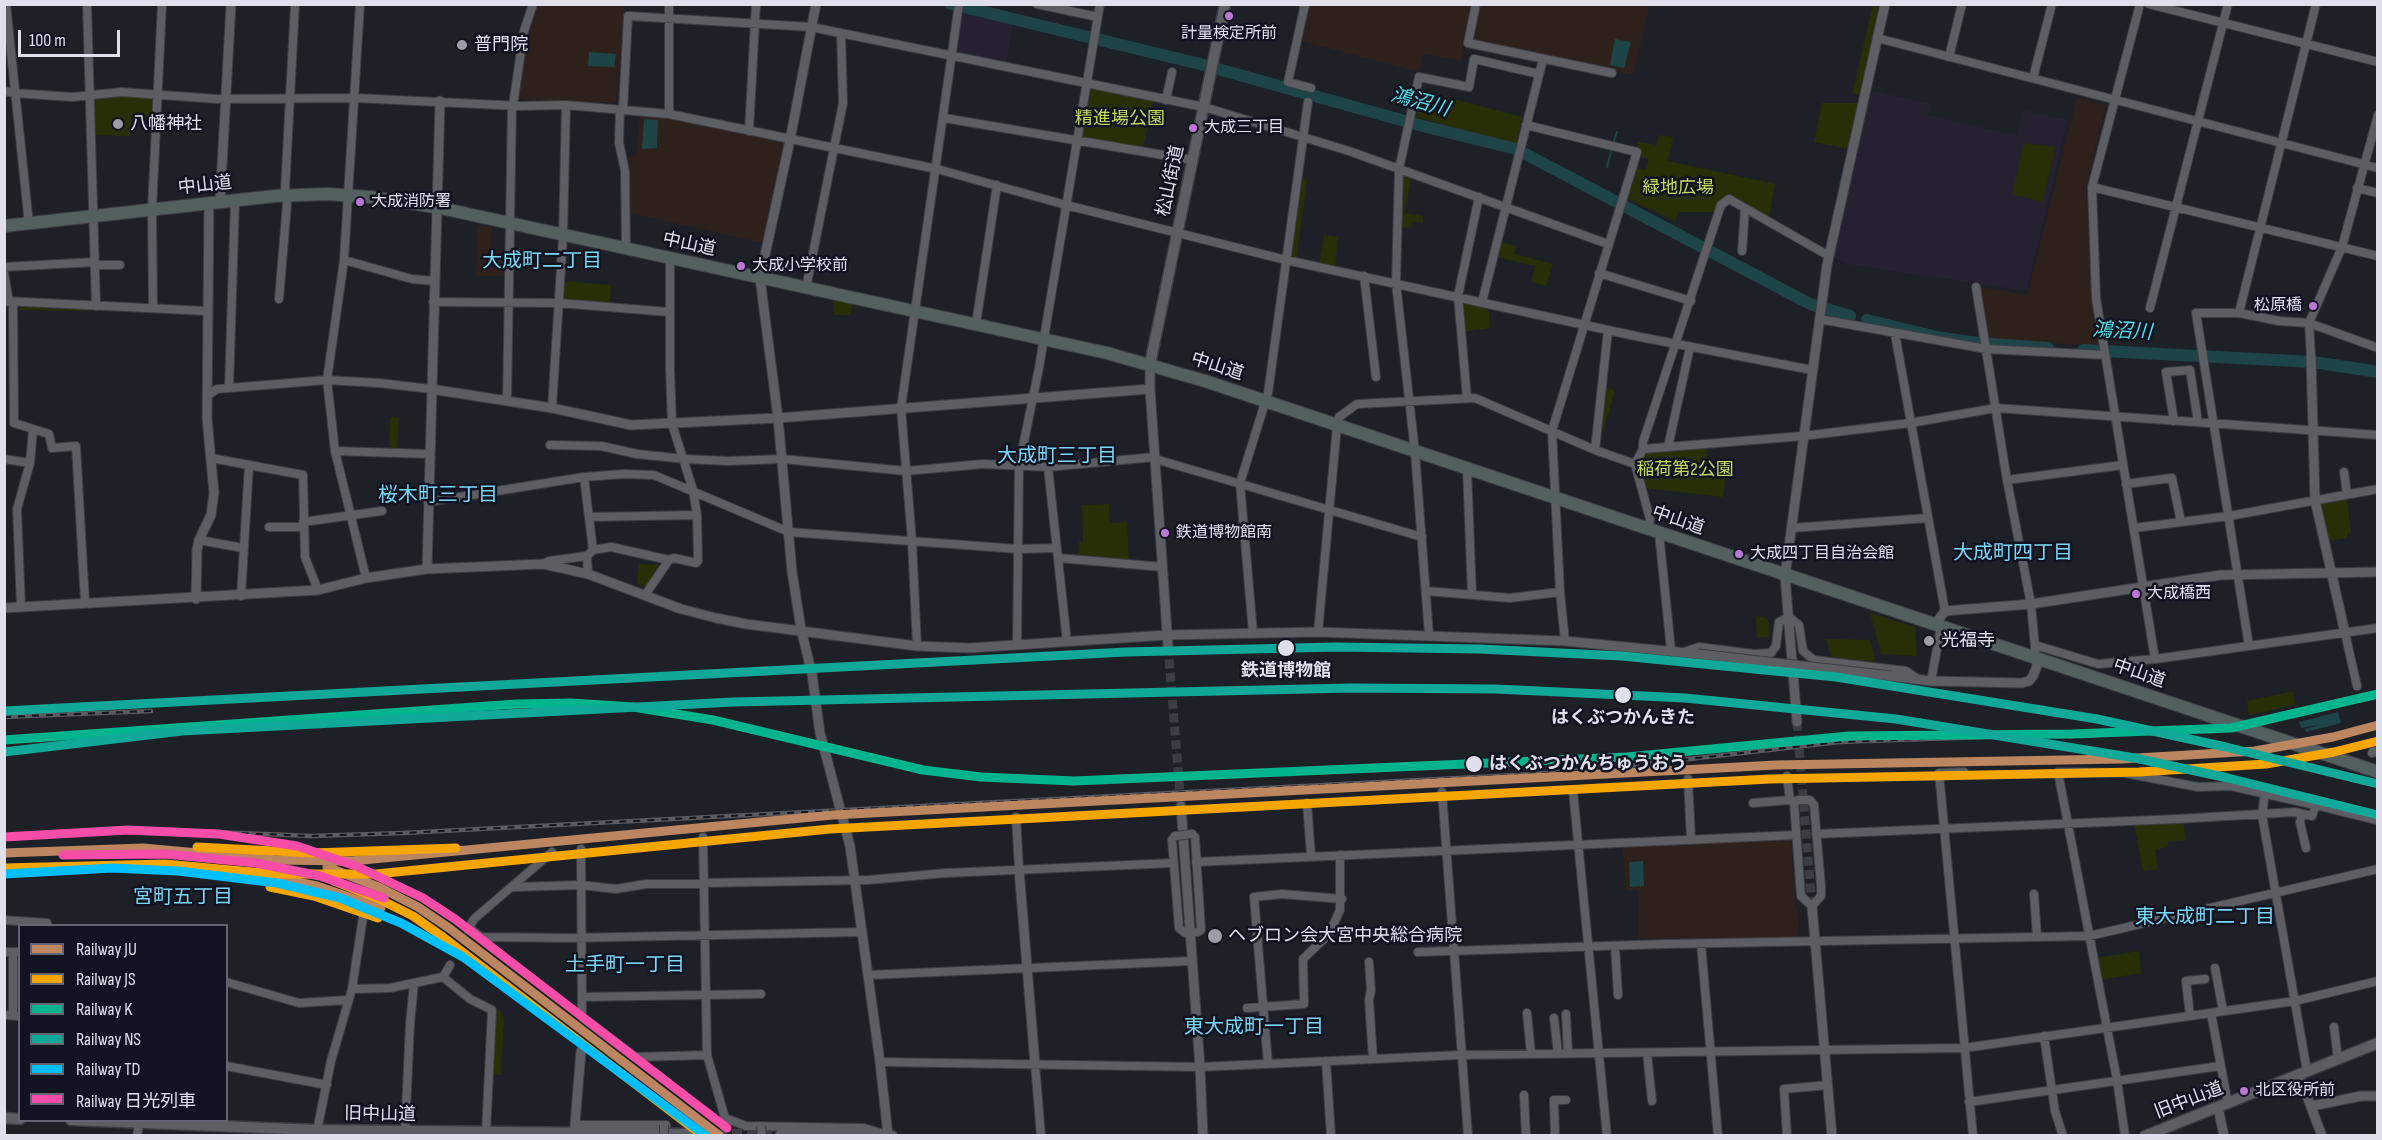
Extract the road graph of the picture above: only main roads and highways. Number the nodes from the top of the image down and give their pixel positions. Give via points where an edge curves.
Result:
1 (1225, 4) edge
2 (4, 226) edge
3 (1150, 364) junction
4 (2378, 772) edge
5 (2378, 1043) edge
6 (117, 1122) edge
7 (258, 1132) edge
8 (574, 1132) edge
9 (316, 1133) edge
10 (458, 1134) edge
11 (687, 1134) dead end
12 (781, 1134) edge
13 (889, 1135) edge
14 (2145, 1136) edge

1 - 3 main road, 松山街道
2 - 3 highway, 中山道 via 286,195 348,195 436,207
3 - 4 highway, 中山道 via 1785,576 2036,652 2206,716
5 - 14 main road, 旧中山道
6 - 7 main road, 旧中山道
7 - 9 main road, 旧中山道
8 - 10 main road, 旧中山道
8 - 11 main road, 旧中山道
9 - 10 main road, 旧中山道
12 - 13 main road

